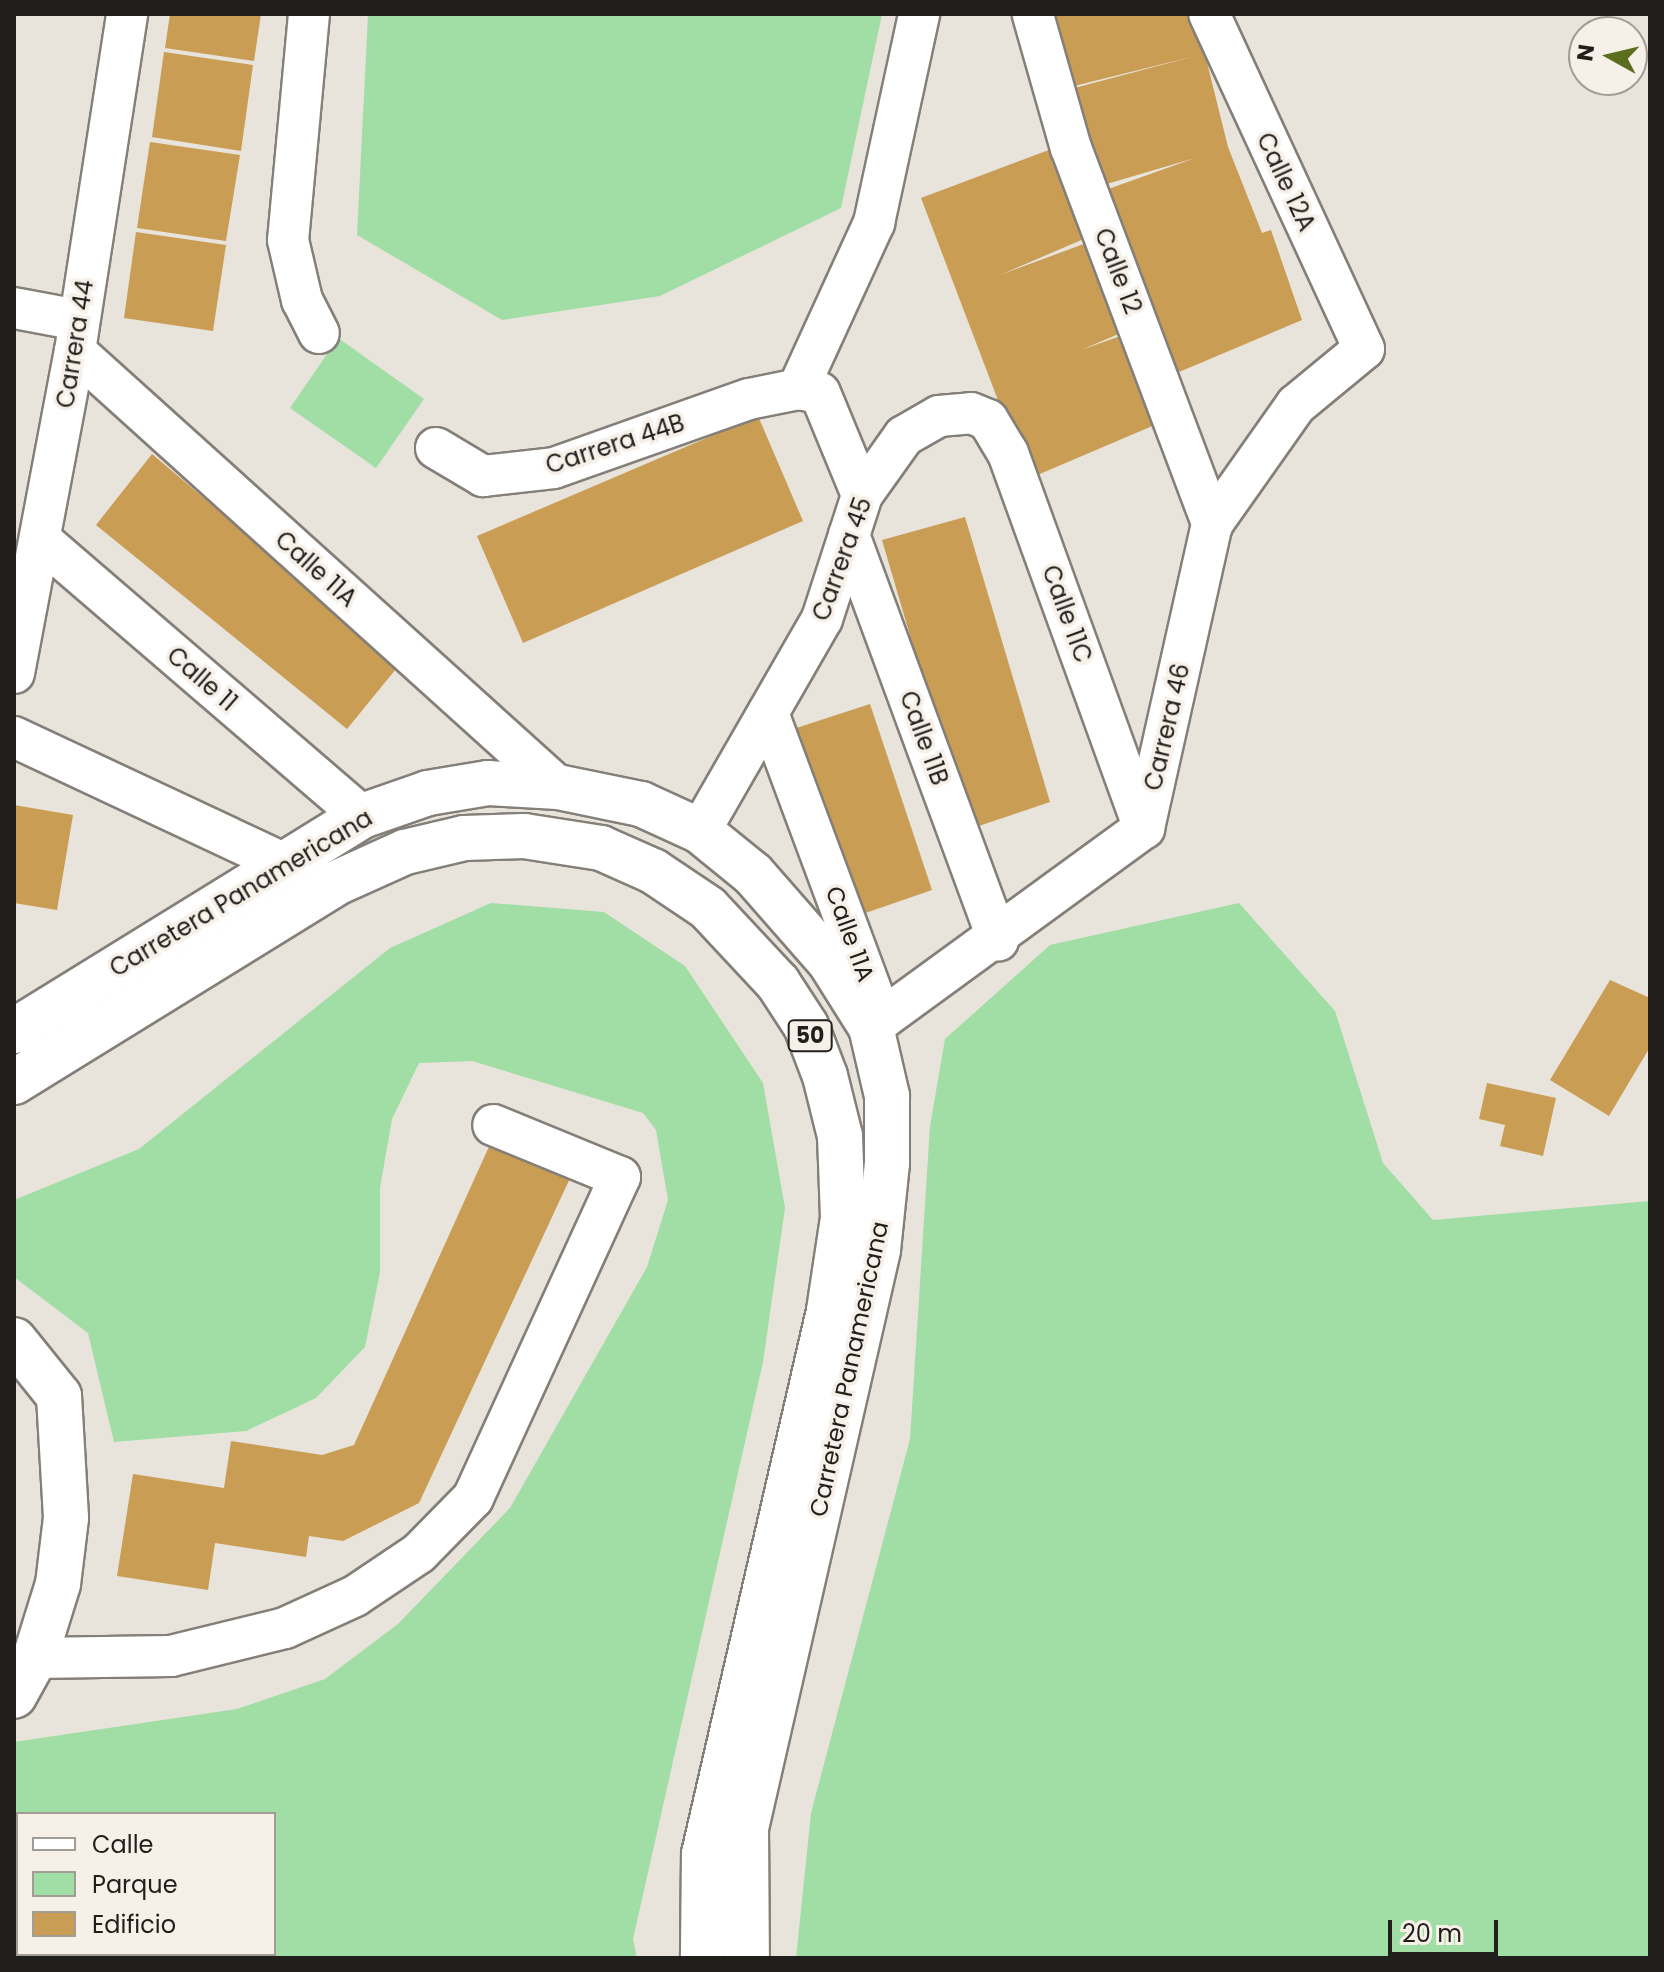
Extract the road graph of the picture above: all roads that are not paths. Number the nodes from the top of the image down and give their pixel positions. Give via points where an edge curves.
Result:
1 (127, 14) edge
2 (309, 14) edge
3 (919, 14) edge
4 (1209, 14) edge
5 (1033, 15) edge
6 (14, 308) edge
7 (319, 333) dead end
8 (77, 336) junction
9 (1364, 349) joint
10 (798, 389) junction
11 (971, 413) joint
12 (436, 448) dead end
13 (862, 495) junction
14 (1212, 524) junction
15 (849, 535) junction
16 (42, 541) junction
17 (14, 673) edge
18 (768, 713) junction
19 (14, 737) edge
20 (558, 787) junction
21 (362, 816) junction
22 (1144, 828) junction
23 (700, 831) junction
24 (283, 863) junction
25 (998, 940) junction
26 (877, 1023) junction
27 (14, 1031) edge
28 (14, 1082) edge
29 (493, 1125) dead end
30 (14, 1340) edge
31 (35, 1658) junction
32 (14, 1696) edge
33 (703, 1958) edge
34 (747, 1958) edge

1 - 8 street, Carrera 44
2 - 7 street via 288,240 302,300
3 - 10 street via 874,223
4 - 9 street, Calle 12A
5 - 14 street, Calle 12 via 1071,148
6 - 8 street
8 - 16 street, Carrera 44
8 - 20 street, Calle 11A
9 - 14 street, Carrera 46 via 1296,405
10 - 12 street, Carrera 44B via 749,399 554,468 483,476
10 - 13 street via 820,393
11 - 13 street, Carrera 45 via 939,416 904,436
11 - 22 street, Calle 11C via 988,420 1008,453
13 - 15 street, Carrera 45
14 - 22 street, Carrera 46
15 - 18 street, Carrera 45 via 822,619
15 - 25 street, Calle 11B
16 - 17 street, Carrera 44
16 - 21 street, Calle 11
18 - 23 street, Carrera 45
18 - 26 street, Calle 11A
19 - 24 street
20 - 21 main road, Carretera Panamericana / 50 via 488,783 428,793
20 - 23 main road, Carretera Panamericana / 50 via 641,804
21 - 24 main road, Carretera Panamericana / 50
22 - 25 street
23 - 26 main road, Carretera Panamericana / 50 via 799,924
24 - 27 main road, Carretera Panamericana / 50
25 - 26 street
26 - 34 main road, Carretera Panamericana / 50 via 887,1096 878,1250 746,1828
28 - 33 main road, Carretera Panamericana / 50 via 334,884 405,852 464,838 524,836 601,848 653,871 708,908 778,983 806,1026 825,1076 840,1136 843,1218 829,1311 704,1854
29 - 31 street via 620,1177 473,1498 419,1553 355,1596 285,1628 171,1656
30 - 31 main road via 59,1396 66,1518 58,1584
31 - 32 main road

